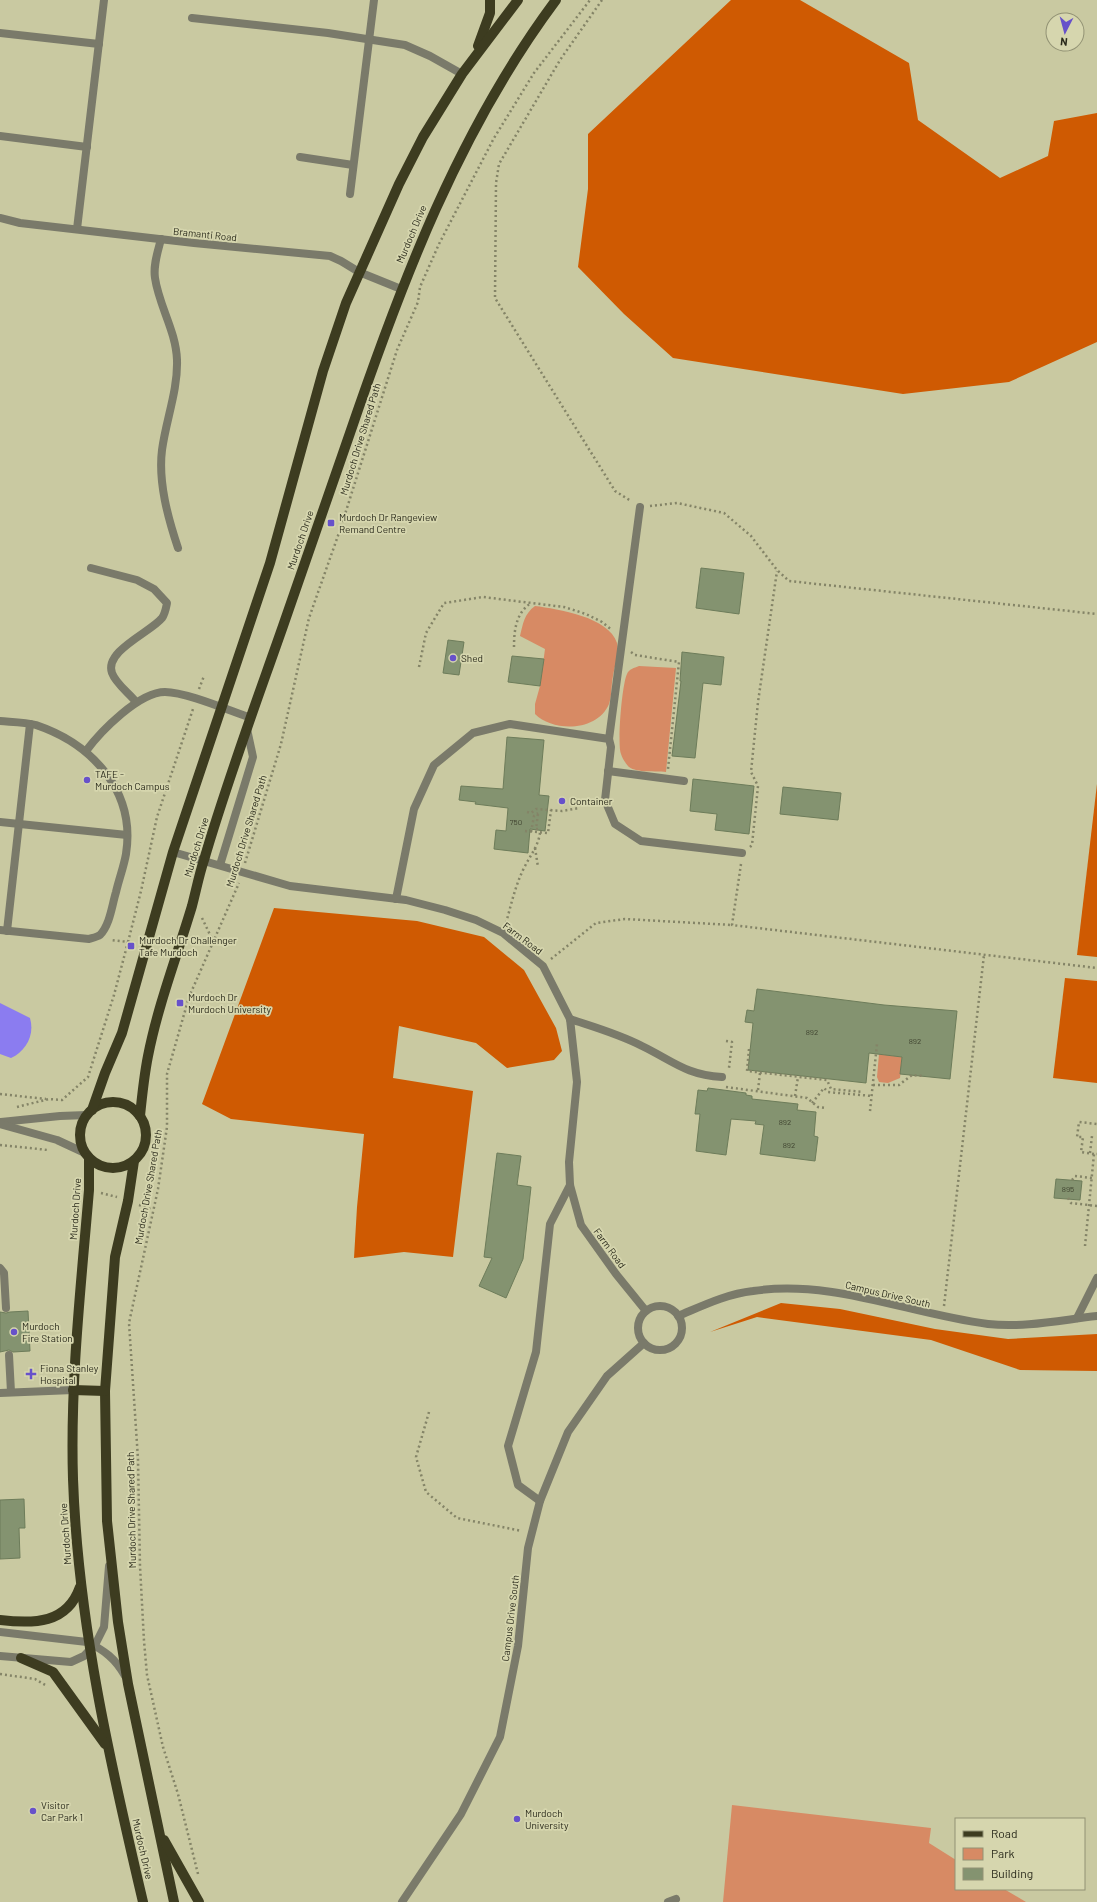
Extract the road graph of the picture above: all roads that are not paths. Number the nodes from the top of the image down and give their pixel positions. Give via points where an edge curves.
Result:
1 (104, 0) edge
2 (374, 0) edge
3 (490, 0) edge
4 (518, 0) edge
5 (556, 0) edge
6 (192, 18) dead end
7 (0, 33) edge
8 (368, 40) junction
9 (98, 44) junction
10 (474, 57) junction
11 (462, 74) junction
12 (0, 136) edge
13 (87, 146) junction
14 (300, 157) dead end
15 (353, 165) junction
16 (350, 194) dead end
17 (0, 218) edge
18 (77, 229) junction
19 (162, 239) junction
20 (359, 272) junction
21 (401, 290) junction
22 (640, 507) road end
23 (178, 548) dead end
24 (91, 568) dead end
25 (136, 702) junction
26 (222, 708) junction
27 (251, 718) junction
28 (0, 721) edge
29 (30, 724) junction
30 (247, 729) junction
31 (609, 739) junction
32 (86, 751) junction
33 (608, 771) junction
34 (684, 781) dead end
35 (0, 822) edge
36 (19, 824) junction
37 (127, 835) junction
38 (173, 852) junction
39 (742, 853) road end
40 (204, 860) junction
41 (220, 865) junction
42 (396, 899) junction
43 (4, 930) edge
44 (570, 1019) junction
45 (725, 1079) road end
46 (89, 1113) junction
47 (140, 1116) junction
48 (0, 1123) edge
49 (87, 1156) junction
50 (134, 1160) junction
51 (570, 1185) junction
52 (0, 1268) edge
53 (1097, 1278) edge
54 (6, 1308) dead end
55 (646, 1311) junction
56 (678, 1316) junction
57 (1097, 1316) edge
58 (1077, 1318) junction
59 (644, 1343) junction
60 (9, 1355) dead end
61 (73, 1390) junction
62 (105, 1391) junction
63 (11, 1392) junction
64 (0, 1393) edge
65 (540, 1500) junction
66 (110, 1549) junction
67 (81, 1585) junction
68 (0, 1620) edge
69 (0, 1632) edge
70 (91, 1646) junction
71 (0, 1656) edge
72 (21, 1658) junction
73 (128, 1684) junction
74 (107, 1747) junction
75 (159, 1829) junction
76 (676, 1899) dead end
77 (143, 1902) edge
78 (174, 1902) edge
79 (199, 1902) edge
80 (402, 1902) edge
81 (668, 1902) edge

1 - 9 street
2 - 8 street
3 - 10 main road via 490,13
4 - 10 main road, Murdoch Drive
5 - 21 main road, Murdoch Drive via 534,29 466,142
6 - 8 street
7 - 9 street
8 - 11 street via 410,47
8 - 15 street
9 - 13 street
10 - 11 main road, Murdoch Drive
11 - 20 main road, Murdoch Drive via 410,160
12 - 13 street
13 - 18 street
14 - 15 street
15 - 16 street
17 - 18 street, Bramanti Road
18 - 19 street, Bramanti Road
19 - 20 street, Bramanti Road via 330,256
19 - 23 street via 156,258 155,278 170,325 177,360 162,451 164,494
20 - 21 street, Bramanti Road
20 - 26 main road, Murdoch Drive via 332,344 270,562
21 - 27 main road, Murdoch Drive
22 - 31 street
24 - 25 street via 137,580 154,589 167,603 163,617 151,629 120,650 112,664 111,671 114,677
25 - 26 street via 165,692
25 - 32 street
26 - 27 street
26 - 38 main road, Murdoch Drive
27 - 30 main road, Murdoch Drive
28 - 29 street
29 - 32 street via 65,737
29 - 36 street
30 - 40 main road, Murdoch Drive
30 - 41 street via 253,757
31 - 33 street via 611,747
31 - 42 street via 510,724 473,733 434,765 414,809
32 - 37 street via 101,765 115,788 125,815
33 - 34 street
33 - 39 street via 605,800 614,824 641,841
35 - 36 street
36 - 37 street
36 - 43 street
37 - 43 street via 124,861 107,925 100,935 89,939
38 - 40 street, Farm Road
38 - 46 main road, Murdoch Drive via 122,1033
40 - 41 street, Farm Road
40 - 47 main road, Murdoch Drive via 149,1051
41 - 42 street, Farm Road via 290,886
42 - 44 street, Farm Road via 445,910 476,920 503,933 543,966
44 - 45 street via 615,1034 702,1076
44 - 51 street, Farm Road via 577,1082 569,1162
46 - 47 main road via 101,1104 112,1102 132,1108
46 - 48 street
46 - 49 main road, Murdoch Drive via 81,1126 80,1135
47 - 50 main road, Murdoch Drive via 146,1134 141,1153
48 - 49 street via 57,1140
49 - 50 main road via 97,1164 111,1168 126,1166
49 - 61 main road, Murdoch Drive via 89,1190
50 - 62 main road, Murdoch Drive via 115,1257
51 - 55 street, Farm Road via 581,1225
51 - 65 street via 550,1224 536,1352 508,1446 518,1485
52 - 54 street via 4,1273
53 - 58 street
55 - 56 street via 660,1306 669,1308
55 - 59 street via 640,1318 638,1327
56 - 58 street, Campus Drive South via 720,1298 752,1291 788,1288 860,1296 943,1317 990,1324 1016,1325
56 - 59 street via 682,1324 681,1334 678,1342 672,1347 658,1350
57 - 58 street, Campus Drive South
59 - 65 street, Campus Drive South via 607,1376 568,1432
60 - 63 street
61 - 62 main road
61 - 63 street
61 - 67 main road, Murdoch Drive via 73,1479
62 - 66 main road, Murdoch Drive via 105,1468
63 - 64 street
65 - 80 street, Campus Drive South via 528,1548 518,1646 500,1737 461,1814
66 - 70 street via 105,1620 100,1636
66 - 73 main road, Murdoch Drive
67 - 68 main road via 71,1605 60,1614 34,1622
67 - 70 main road, Murdoch Drive
69 - 70 street
70 - 72 street via 79,1659 71,1662
70 - 73 street via 113,1658
70 - 74 main road, Murdoch Drive
71 - 72 street
72 - 74 main road via 53,1672
73 - 75 main road, Murdoch Drive
74 - 77 main road, Murdoch Drive
75 - 78 main road, Murdoch Drive
75 - 79 main road
76 - 81 street

